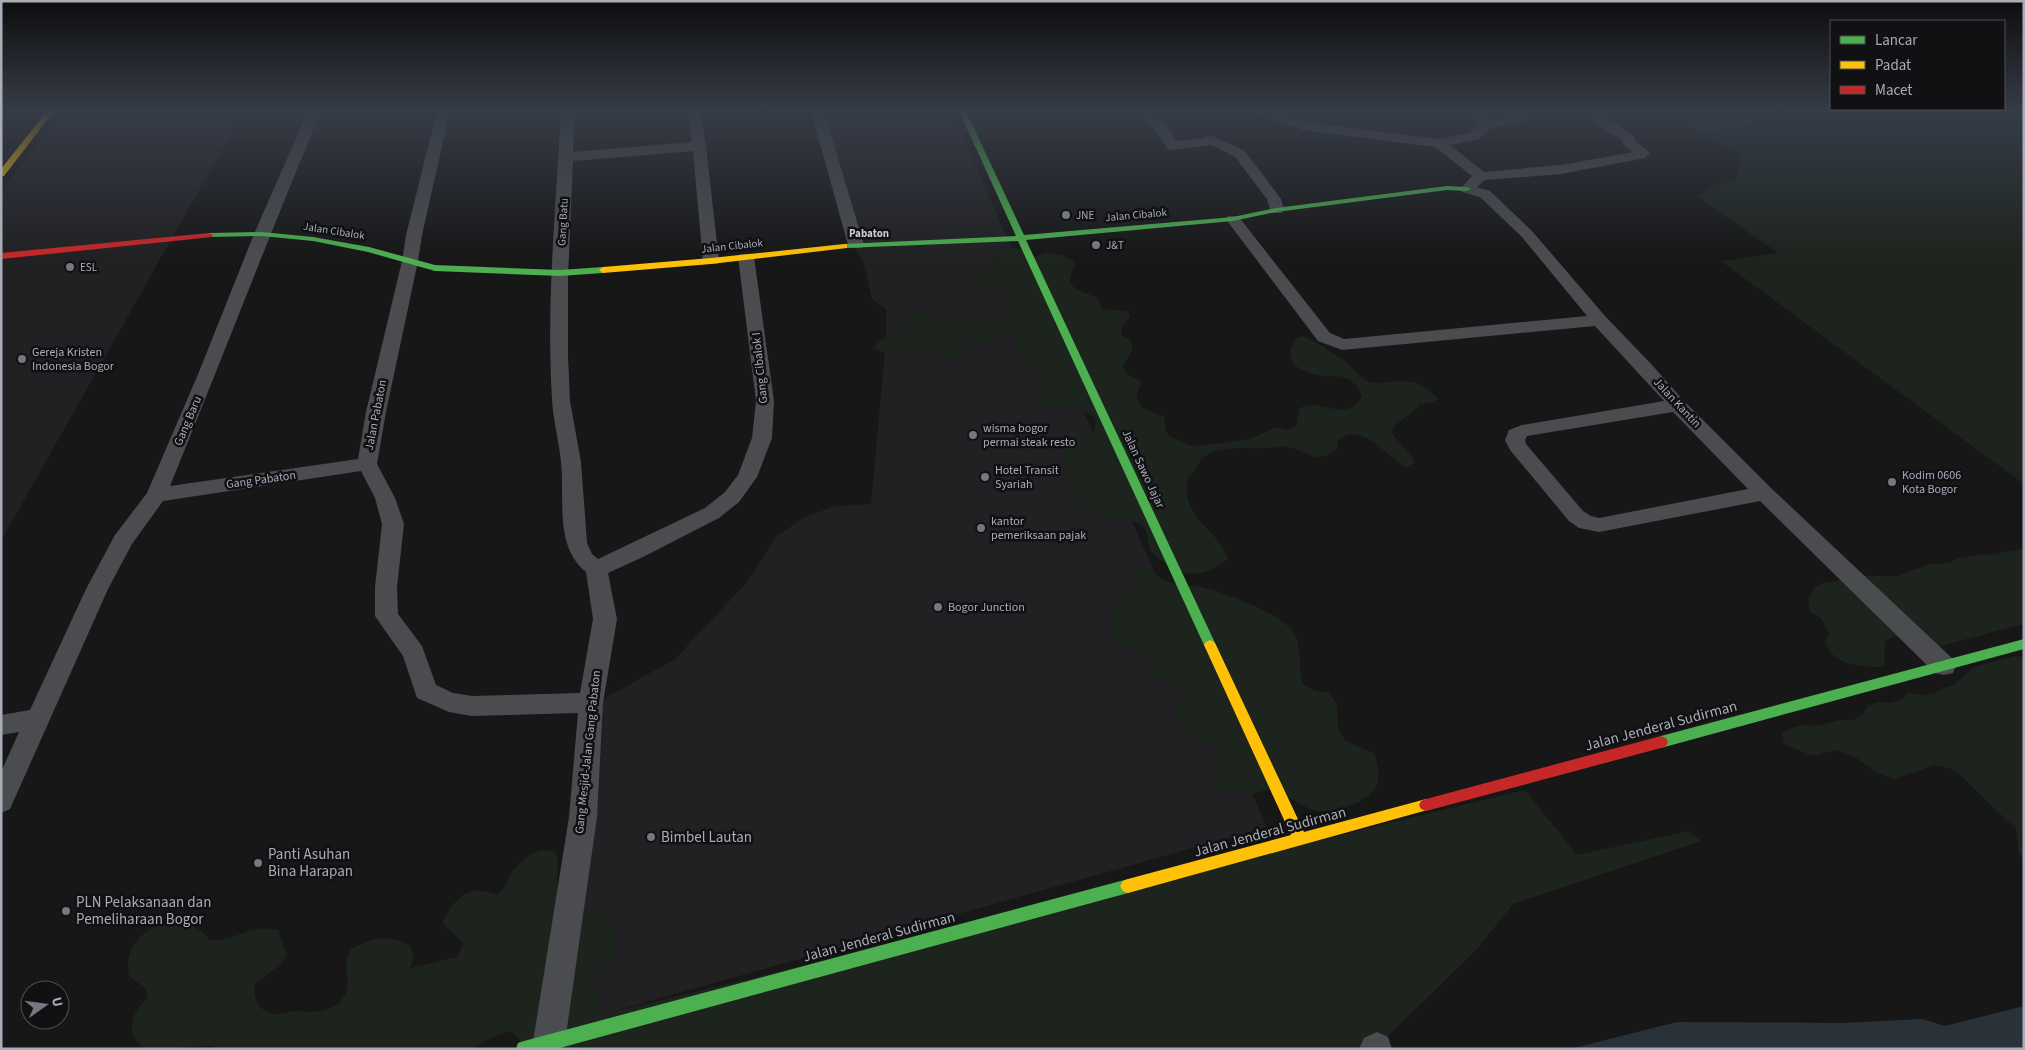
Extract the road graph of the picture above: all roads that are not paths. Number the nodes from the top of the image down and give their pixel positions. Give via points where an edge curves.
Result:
1 (12, 160) edge
2 (294, 160) edge
3 (432, 160) edge
4 (567, 160) edge
5 (700, 160) edge
6 (831, 160) edge
7 (984, 160) edge
8 (1245, 160) edge
9 (1461, 160) edge
10 (1618, 160) edge
11 (1, 174) edge
12 (1481, 176) junction
13 (1467, 189) junction
14 (1276, 210) junction
15 (1233, 219) junction
16 (262, 234) junction
17 (1020, 238) junction
18 (856, 245) junction
19 (1, 256) edge
20 (746, 257) junction
21 (711, 261) junction
22 (410, 262) junction
23 (560, 282) junction
24 (1599, 320) junction
25 (1677, 405) junction
26 (367, 464) junction
27 (1764, 493) junction
28 (156, 495) junction
29 (596, 569) junction
30 (2024, 644) edge
31 (1944, 666) junction
32 (591, 703) junction
33 (38, 719) junction
34 (1, 725) edge
35 (1, 802) edge
36 (1300, 839) junction
37 (549, 1042) junction
38 (524, 1049) edge

1 - 11 street
2 - 16 street, Gang Baru
3 - 22 street, Jalan Pabaton
4 - 23 street, Gang Batu
5 - 21 street
6 - 18 street
7 - 17 street, Jalan Sawo Jajar
8 - 14 street via 1274,198
9 - 12 street
10 - 12 street via 1512,176
12 - 13 street
13 - 14 street, Jalan Cibalok via 1447,188
13 - 24 street, Jalan Kantin via 1485,194 1527,234
14 - 15 street, Jalan Cibalok
15 - 17 street, Jalan Cibalok
15 - 24 street via 1324,337 1342,345
16 - 19 street, Jalan Cibalok via 189,236
16 - 22 street, Jalan Cibalok via 313,239
16 - 28 street, Gang Baru
17 - 18 street, Jalan Cibalok
17 - 36 street, Jalan Sawo Jajar
18 - 20 street, Jalan Cibalok
20 - 21 street, Jalan Cibalok
20 - 29 street, Gang Cibalok I via 765,401 762,438 747,477 732,497 712,512
21 - 23 street, Jalan Cibalok
22 - 23 street, Jalan Cibalok via 435,268
22 - 26 street, Jalan Pabaton
23 - 29 street via 561,401 571,462 576,543 584,559
24 - 25 street, Jalan Kantin
25 - 27 street, Jalan Kantin
25 - 27 street via 1522,431 1516,434 1515,440 1576,516 1590,524 1599,525
26 - 28 street, Gang Pabaton
26 - 32 street, Jalan Pabaton via 385,498 393,524 386,587 387,616 414,653 426,691 449,702 472,706
27 - 31 street, Jalan Kantin
28 - 33 street, Gang Baru via 123,540 97,589
29 - 32 street, Gang Mesjid-Jalan Gang Pabaton via 605,619
30 - 31 street, Jalan Jenderal Sudirman
31 - 36 street, Jalan Jenderal Sudirman
32 - 37 street, Gang Mesjid-Jalan Gang Pabaton via 583,817
33 - 34 street
33 - 35 street, Gang Baru
36 - 37 street, Jalan Jenderal Sudirman
37 - 38 street, Jalan Jenderal Sudirman

